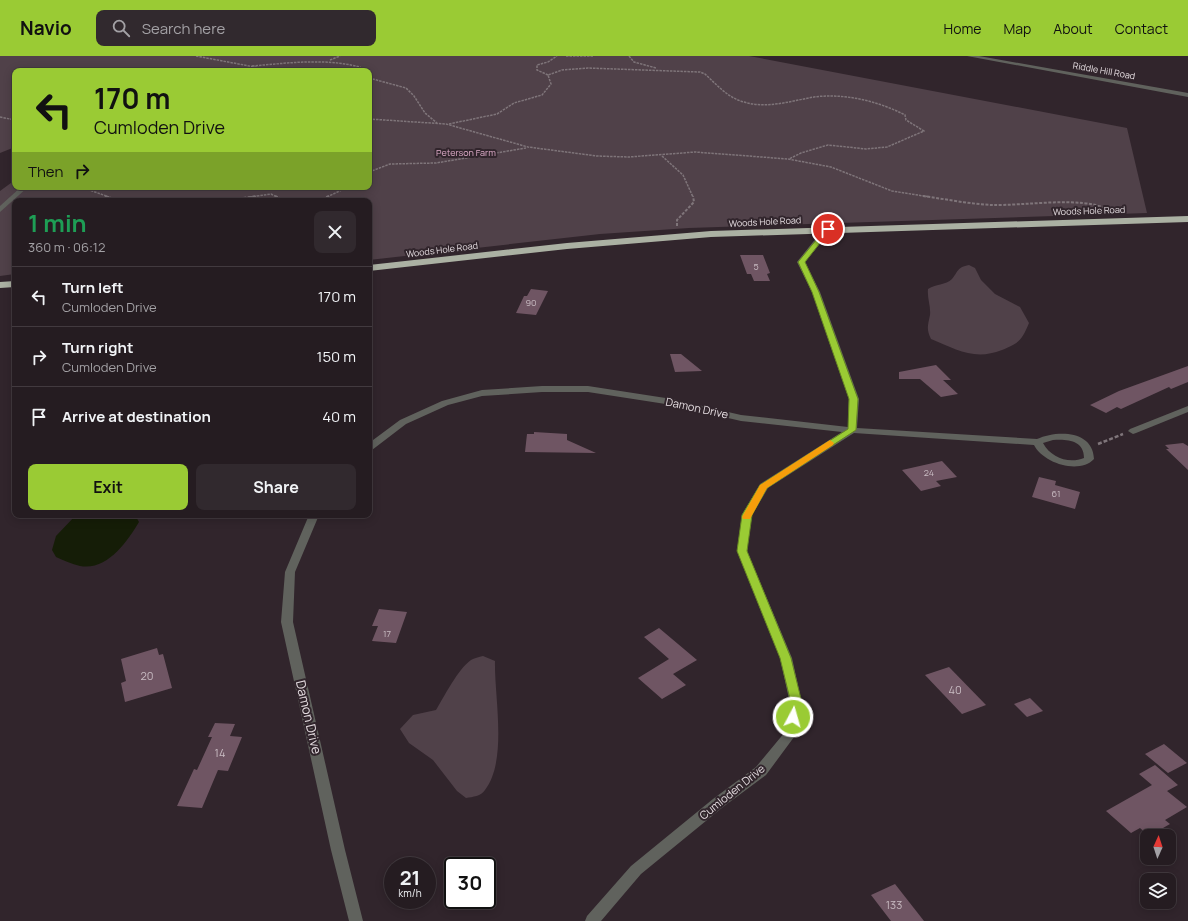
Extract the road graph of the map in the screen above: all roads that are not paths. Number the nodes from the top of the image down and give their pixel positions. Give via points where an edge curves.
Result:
1 (970, 56) edge
2 (1188, 95) edge
3 (22, 190) edge
4 (13, 198) edge
5 (12, 199) edge
6 (0, 210) edge
7 (1188, 219) edge
8 (828, 229) junction
9 (372, 268) edge
10 (12, 284) edge
11 (0, 285) edge
12 (1188, 410) edge
13 (852, 430) junction
14 (1132, 430) road end
15 (1038, 442) junction
16 (372, 446) edge
17 (313, 518) edge
18 (356, 921) edge
19 (592, 921) edge

1 - 2 street, Riddle Hill Road
3 - 4 street
5 - 6 street
7 - 8 highway, Woods Hole Road
8 - 9 highway, Woods Hole Road via 567,246
8 - 13 street via 801,262 816,292 854,399
10 - 11 highway
12 - 14 street
13 - 15 street, Damon Drive
13 - 16 street, Damon Drive via 741,418 672,402 621,394 542,389 482,393 445,404 403,422
13 - 19 street, Cumloden Drive via 764,486 747,515 742,551 786,658 796,699 791,733 761,771 636,870
15 - 15 street, Damon Drive via 1044,453 1052,458 1068,462 1083,462 1089,459 1088,448 1074,439 1064,437
17 - 18 street, Damon Drive via 290,572 287,622

